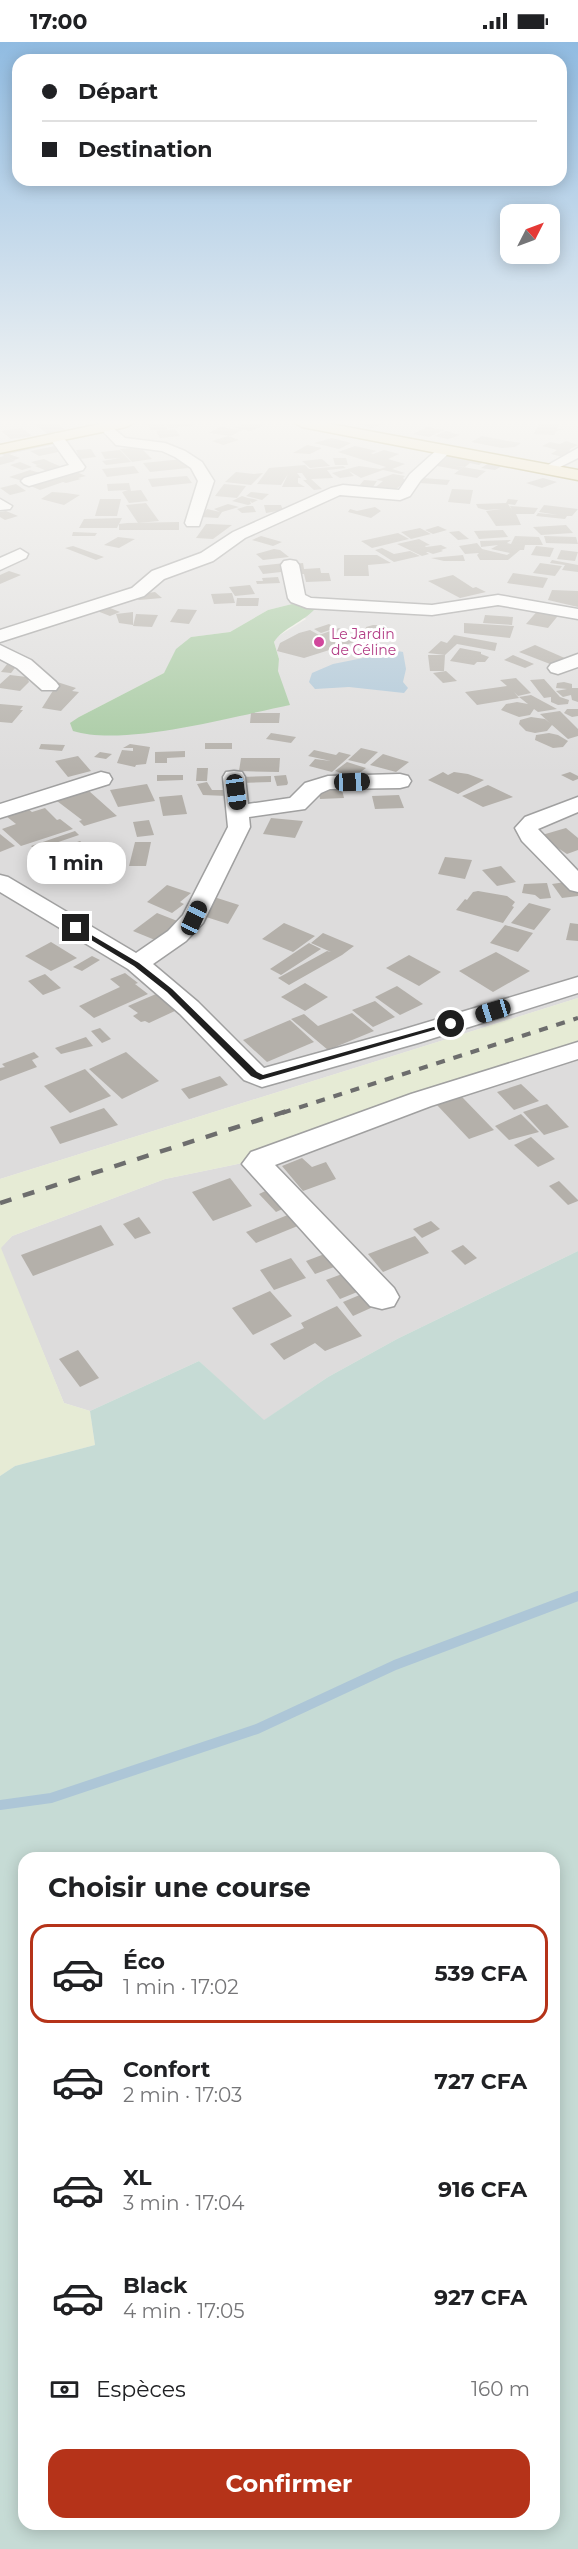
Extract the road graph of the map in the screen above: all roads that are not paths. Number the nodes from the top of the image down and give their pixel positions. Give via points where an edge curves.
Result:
1 (232, 540) edge
2 (20, 555) dead end
3 (0, 565) edge
4 (290, 565) dead end
5 (578, 614) edge
6 (0, 636) edge
7 (0, 651) edge
8 (578, 660) edge
9 (558, 668) dead end
10 (49, 686) dead end
11 (234, 777) dead end
12 (101, 779) dead end
13 (400, 781) dead end
14 (578, 804) edge
15 (0, 810) edge
16 (239, 812) junction
17 (0, 882) edge
18 (578, 885) edge
19 (137, 964) junction
20 (578, 985) edge
21 (578, 1050) edge
22 (382, 1297) dead end

1 - 6 street via 207,557 158,575 138,592
2 - 3 street
4 - 5 street via 297,598 307,603 423,610 498,600
7 - 10 street via 24,664
8 - 9 street
11 - 16 street
12 - 15 street
13 - 16 street via 328,783 314,788 297,804
14 - 18 street via 526,828
16 - 19 street via 239,827 194,918 177,936
17 - 19 street
19 - 20 street via 262,1078
21 - 22 street via 421,1100 262,1159 258,1164

